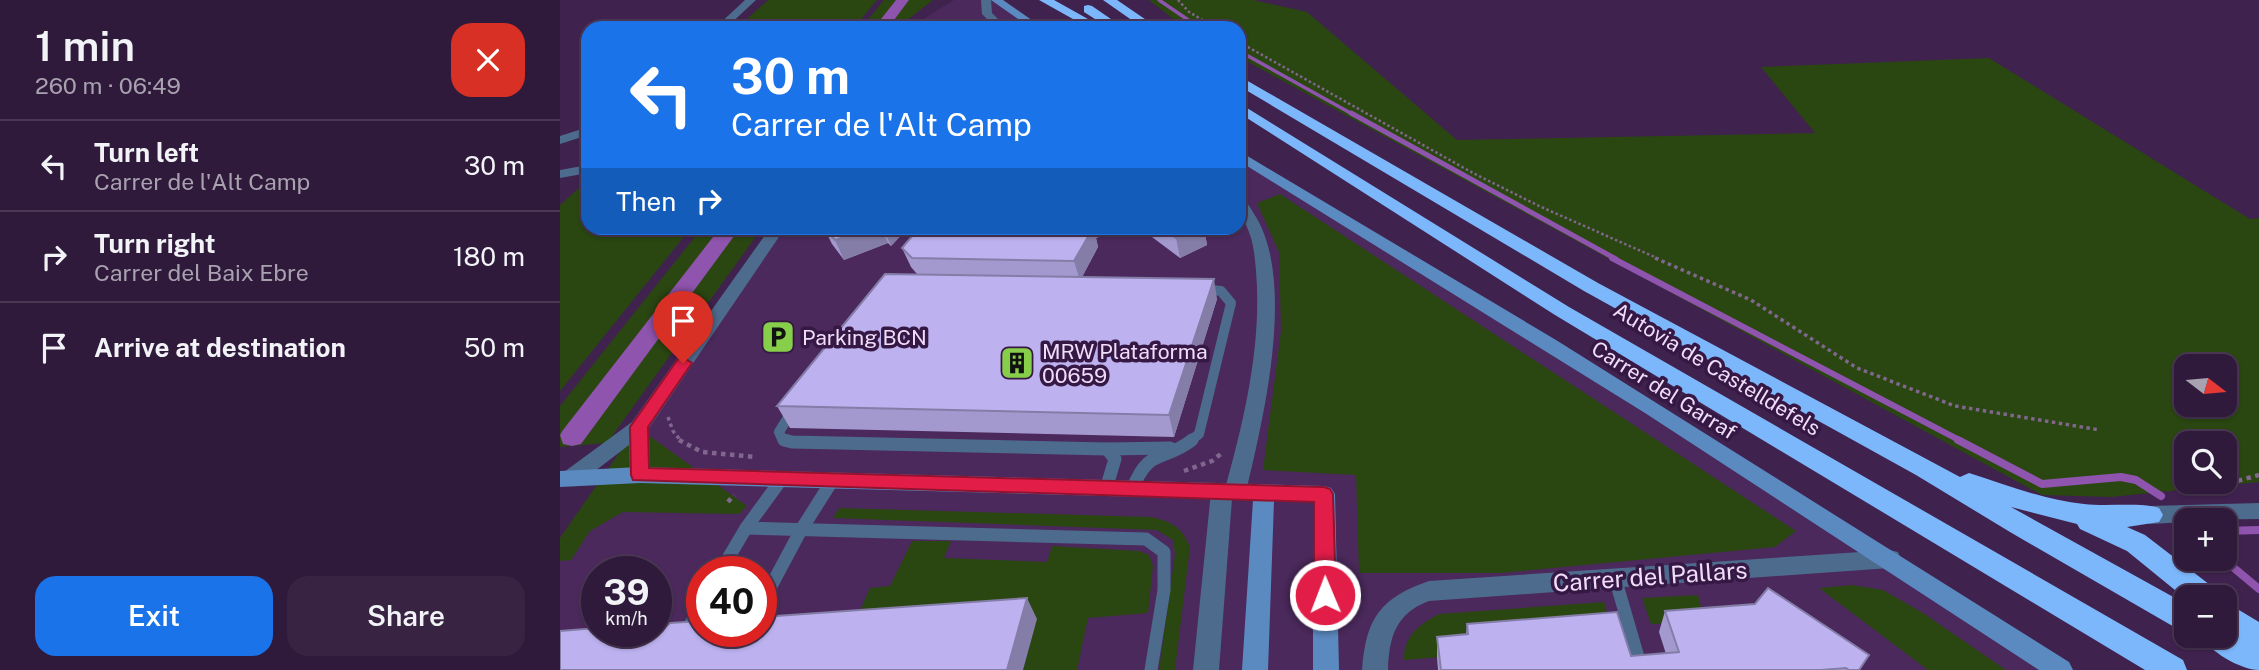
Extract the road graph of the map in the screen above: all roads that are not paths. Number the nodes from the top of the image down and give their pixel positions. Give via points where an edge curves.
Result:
1 (751, 0) edge
2 (986, 0) edge
3 (996, 0) edge
4 (1045, 0) edge
5 (1074, 0) edge
6 (1109, 0) edge
7 (1132, 0) edge
8 (728, 21) edge
9 (994, 21) edge
10 (1028, 21) edge
11 (1085, 21) edge
12 (1107, 21) edge
13 (1141, 21) edge
14 (1148, 21) edge
15 (1246, 84) edge
16 (1246, 111) edge
17 (581, 134) edge
18 (560, 140) edge
19 (1246, 159) edge
20 (581, 171) edge
21 (564, 175) edge
22 (1246, 215) edge
23 (772, 235) edge
24 (1193, 289) edge
25 (801, 400) edge
26 (639, 427) junction
27 (1176, 447) junction
28 (1107, 449) junction
29 (1925, 468) junction
30 (640, 475) junction
31 (566, 478) edge
32 (780, 480) junction
33 (832, 481) junction
34 (1106, 489) junction
35 (1132, 490) junction
36 (1229, 492) junction
37 (1264, 493) junction
38 (2058, 511) junction
39 (2259, 511) edge
40 (2150, 515) junction
41 (746, 528) junction
42 (801, 530) junction
43 (729, 556) edge
44 (1890, 559) junction
45 (777, 576) edge
46 (1615, 578) junction
47 (2189, 585) edge
48 (2191, 585) edge
49 (2174, 612) edge
50 (2237, 621) edge
51 (686, 631) edge
52 (2255, 632) edge
53 (678, 645) edge
54 (2237, 648) edge
55 (1638, 657) edge
56 (2259, 660) edge
57 (1151, 670) edge
58 (1206, 670) edge
59 (1255, 670) edge
60 (1326, 670) edge
61 (1374, 670) edge
62 (2060, 670) edge
63 (2172, 670) edge

1 - 8 street
2 - 9 street via 987,14
3 - 10 main road
4 - 11 highway
5 - 12 highway
6 - 13 highway
7 - 14 highway
15 - 29 highway, Autovia de Castelldefels via 1591,287
16 - 63 highway, Autovia de Castelldefels via 1562,311
17 - 18 street
19 - 44 main road, Carrer del Garraf
20 - 21 street
22 - 36 street via 1258,238 1265,284 1264,318 1259,376
23 - 26 street
24 - 27 lane via 1222,291 1231,303 1199,434
25 - 28 lane via 779,432 782,439
26 - 30 street
26 - 31 street
27 - 28 lane
27 - 35 lane via 1145,461
28 - 34 lane via 1115,459
29 - 38 highway
29 - 49 highway, Autovia de Castelldefels
30 - 31 main road
30 - 32 main road
32 - 33 main road
32 - 41 lane
33 - 34 main road
33 - 42 lane
34 - 35 main road
35 - 36 main road
36 - 37 main road
36 - 58 street
37 - 59 main road
37 - 60 main road via 1324,494
38 - 40 highway via 2108,518
38 - 47 highway via 2136,543
39 - 40 street
40 - 48 highway via 2142,533
41 - 42 lane
41 - 43 lane
42 - 45 lane
42 - 57 lane via 1146,539 1165,553
44 - 46 street, Carrer del Pallars
44 - 62 main road, Carrer del Garraf
46 - 55 lane
46 - 61 street, Carrer del Pallars via 1429,591 1410,597 1381,626
50 - 52 highway
51 - 53 lane
54 - 56 highway

